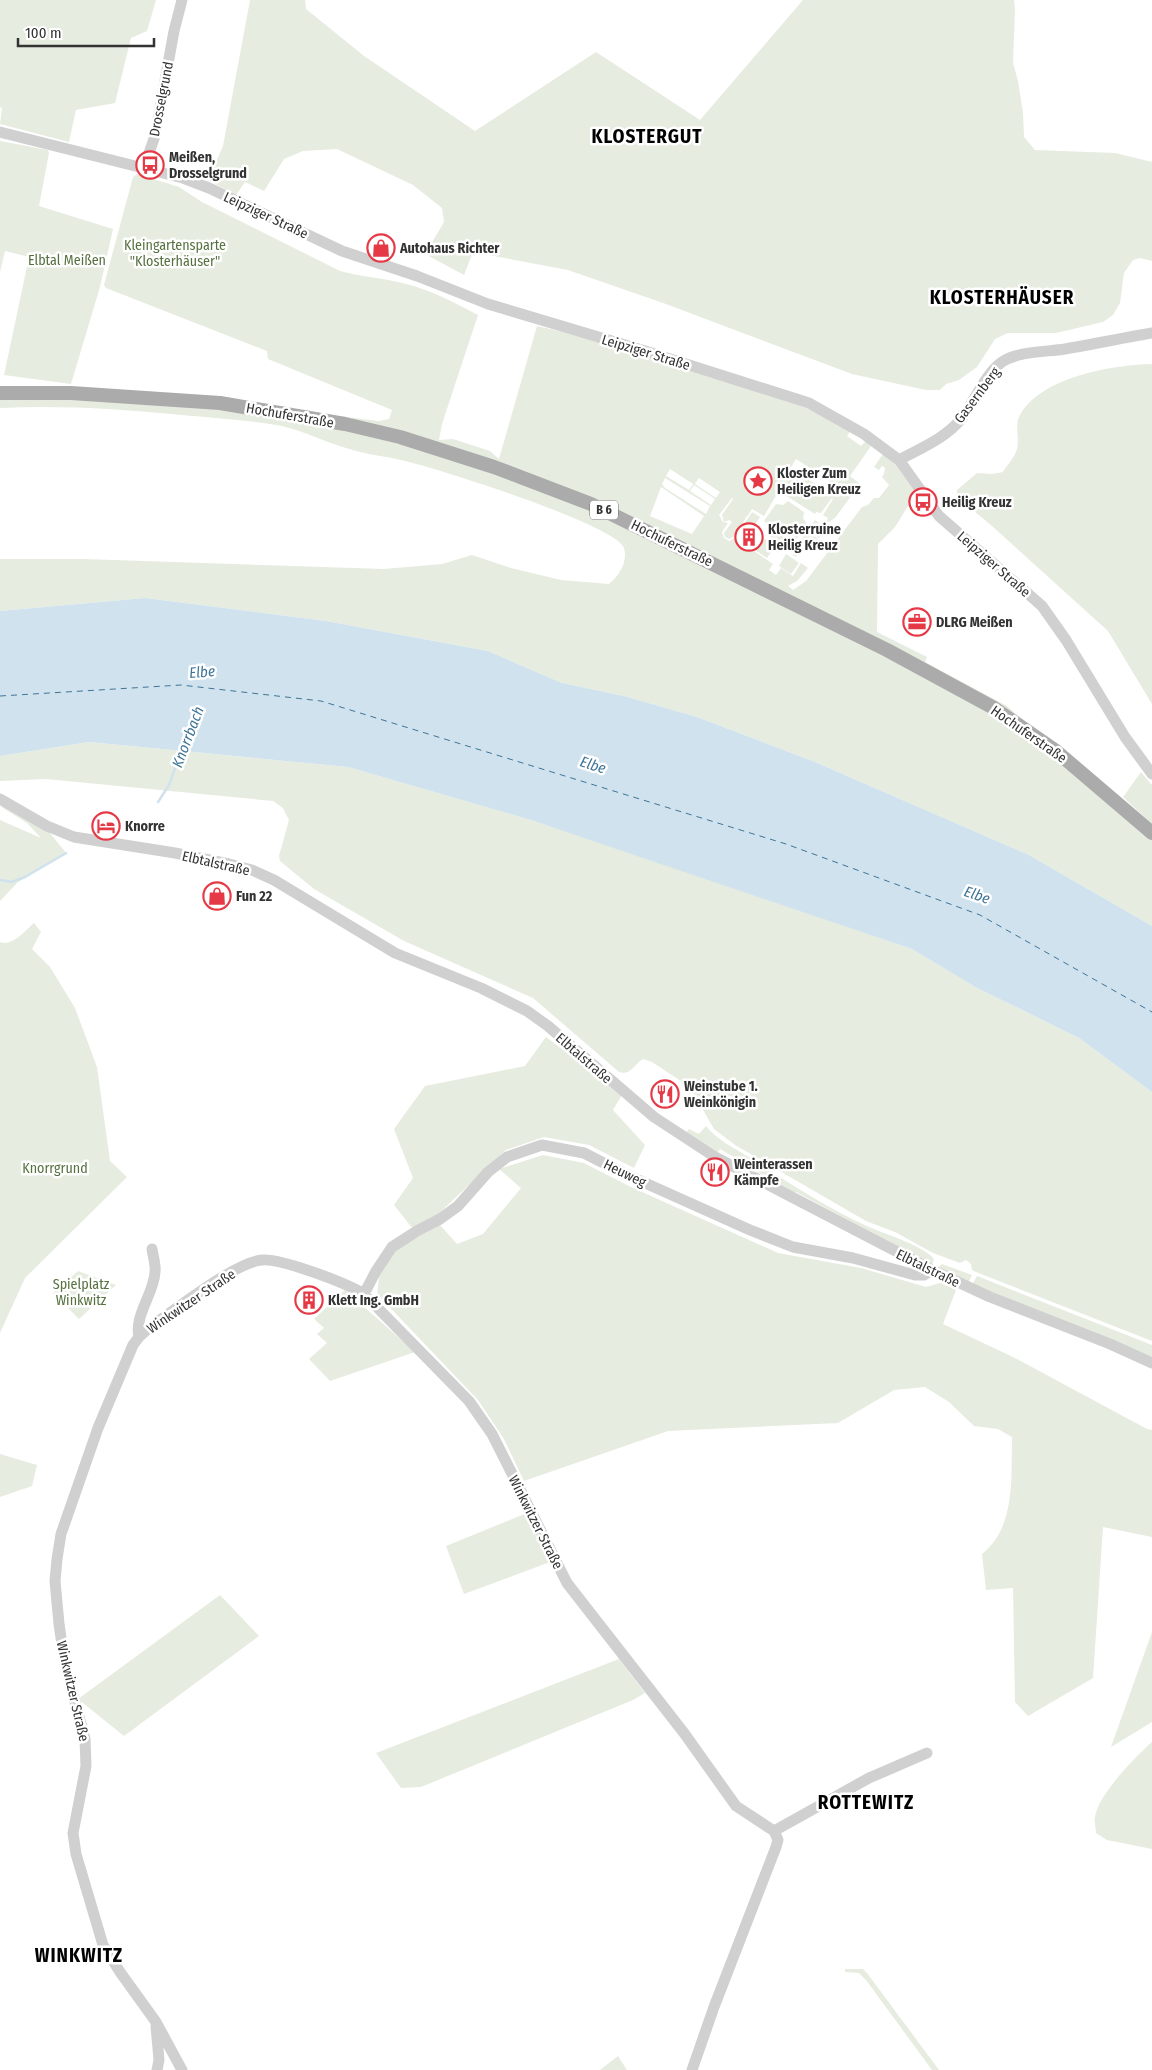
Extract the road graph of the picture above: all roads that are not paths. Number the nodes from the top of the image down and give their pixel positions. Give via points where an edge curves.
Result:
1 (182, 0) edge
2 (0, 132) edge
3 (144, 167) junction
4 (1152, 333) edge
5 (0, 393) edge
6 (899, 460) junction
7 (1152, 774) edge
8 (0, 799) edge
9 (1152, 833) edge
10 (152, 1248) dead end
11 (932, 1270) junction
12 (364, 1294) junction
13 (139, 1336) junction
14 (1152, 1363) edge
15 (927, 1753) dead end
16 (774, 1831) junction
17 (156, 2022) junction
18 (157, 2070) edge
19 (182, 2070) edge
20 (692, 2070) edge

1 - 3 street, Drosselgrund via 155,136
2 - 3 street, Leipziger Straße
3 - 6 street, Leipziger Straße via 196,182 342,251 488,304 809,403 864,434
4 - 6 street, Gasernberg via 1008,359 995,368 953,428
5 - 9 main road, Hochuferstraße / B 6 via 71,393 220,403 364,429 494,467 591,504 878,646 994,708 1056,751
6 - 7 street, Leipziger Straße via 939,516 1042,606
8 - 11 street, Elbtalstraße via 74,837 229,864 274,880 389,949 526,1010 621,1091 680,1135 715,1157
10 - 13 street via 155,1272 138,1325
11 - 12 street, Heuweg via 924,1275 915,1274 793,1247 584,1153 542,1144 508,1157 488,1172 458,1206 392,1247
11 - 14 street, Elbtalstraße
12 - 13 street, Winkwitzer Straße via 351,1286 284,1264 261,1260 221,1278
12 - 16 street, Winkwitzer Straße via 470,1401 492,1434 567,1583 684,1733 736,1806
13 - 17 street, Winkwitzer Straße via 98,1428 74,1493 61,1534 55,1581 64,1666 85,1738 86,1766 73,1834 76,1854 103,1945
15 - 16 street via 869,1778
16 - 20 street via 778,1840 776,1847
17 - 18 street
17 - 19 street, Winkwitzer Straße

